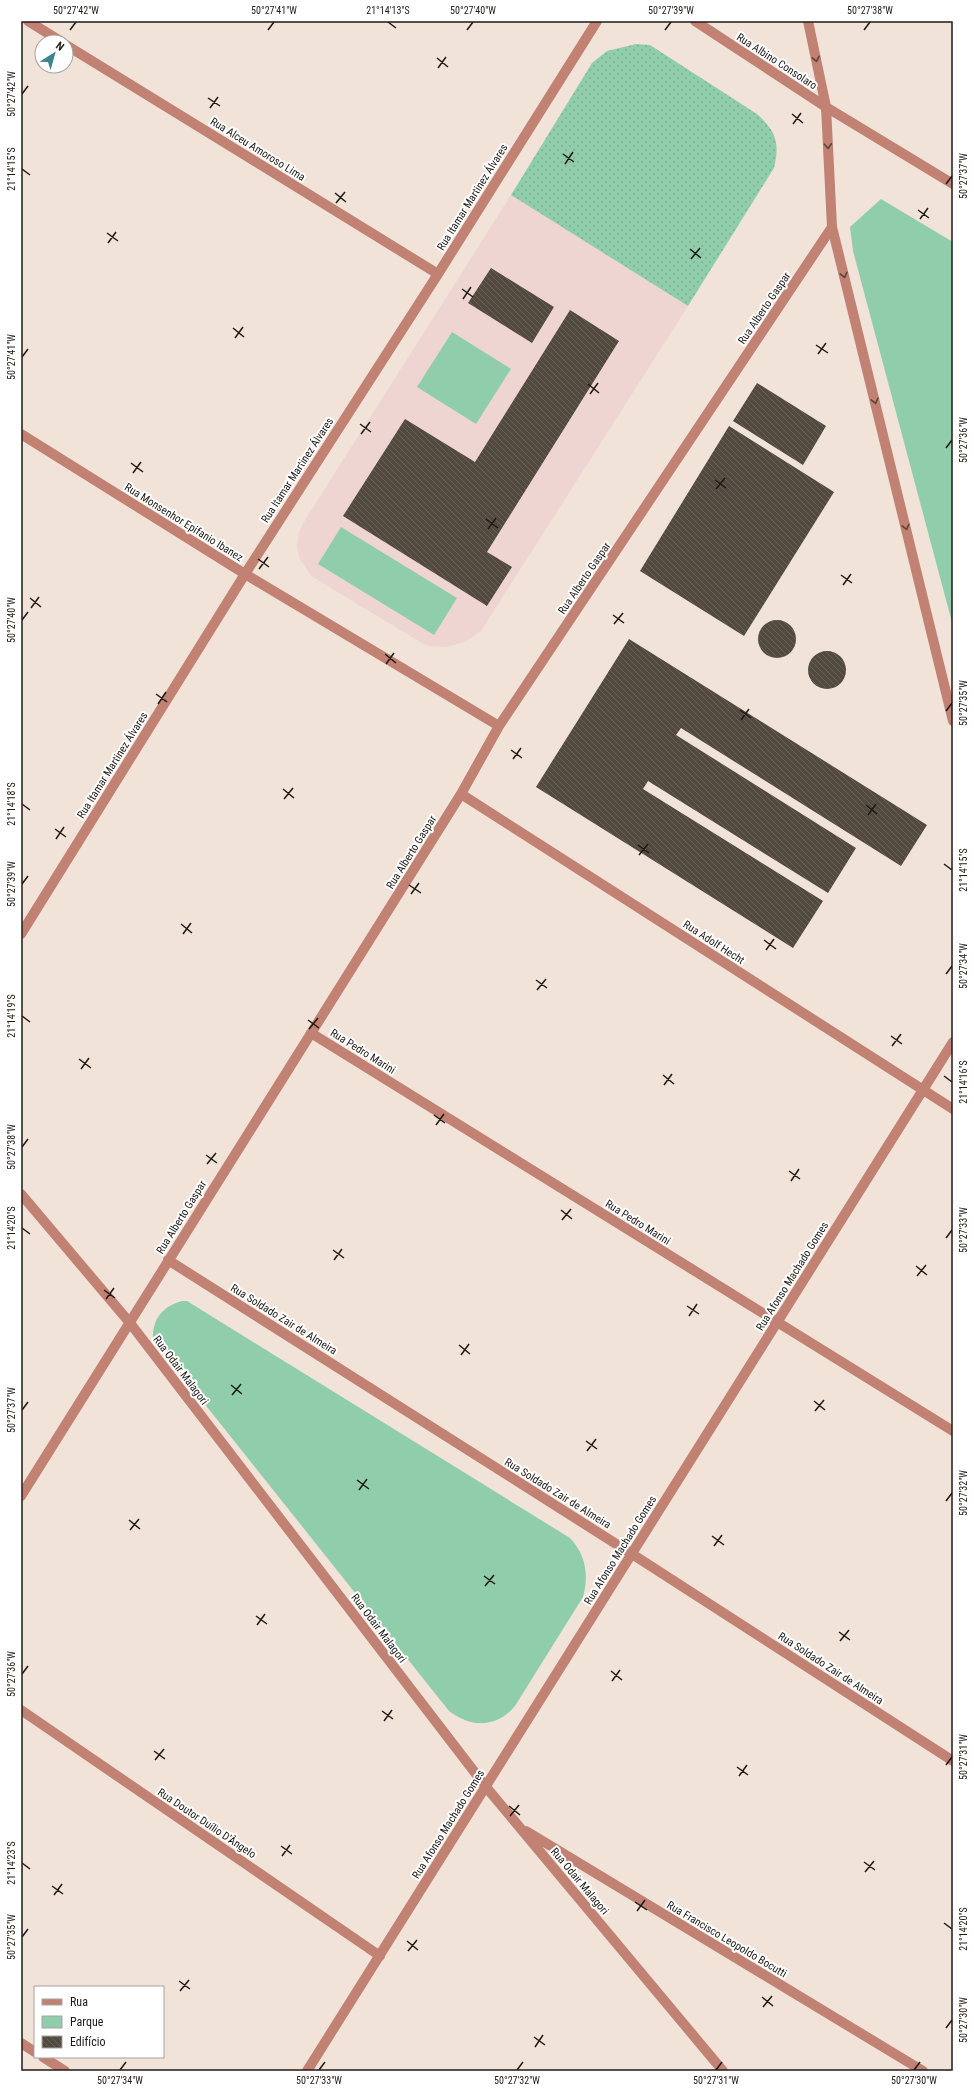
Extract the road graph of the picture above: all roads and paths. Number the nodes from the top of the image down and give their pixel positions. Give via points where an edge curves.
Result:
1 (28, 21) edge
2 (597, 21) edge
3 (695, 21) edge
4 (808, 21) edge
5 (49, 34) edge
6 (74, 50) edge
7 (826, 107) junction
8 (953, 184) edge
9 (832, 227) junction
10 (438, 274) junction
11 (21, 434) edge
12 (245, 574) junction
13 (953, 721) edge
14 (499, 726) junction
15 (461, 794) junction
16 (21, 934) edge
17 (311, 1033) junction
18 (953, 1042) edge
19 (923, 1090) junction
20 (953, 1109) edge
21 (21, 1194) edge
22 (168, 1260) junction
23 (777, 1322) junction
24 (130, 1323) junction
25 (953, 1431) edge
26 (21, 1496) edge
27 (632, 1554) junction
28 (21, 1710) edge
29 (953, 1761) edge
30 (486, 1787) junction
31 (519, 1827) junction
32 (380, 1956) junction
33 (21, 2042) edge
34 (34, 2051) edge
35 (45, 2058) edge
36 (65, 2071) edge
37 (307, 2071) edge
38 (724, 2071) edge
39 (923, 2071) edge

1 - 5 street
2 - 10 street, Rua Itamar Martinez Álvares
3 - 7 street, Rua Albino Consolaro
4 -> 7 street
6 - 10 street, Rua Alceu Amoroso Lima
7 - 8 street, Rua Albino Consolaro
7 -> 9 street
9 -> 13 street
9 - 14 street, Rua Alberto Gaspar
10 - 12 street, Rua Itamar Martinez Álvares
11 - 12 street, Rua Monsenhor Epifanio Ibanez
12 - 14 street, Rua Monsenhor Epifanio Ibanez
12 - 16 street, Rua Itamar Martinez Álvares
14 - 15 street, Rua Alberto Gaspar
15 - 17 street, Rua Alberto Gaspar
15 - 19 street, Rua Adolf Hecht
17 - 22 street, Rua Alberto Gaspar
17 - 23 street, Rua Pedro Marini
18 - 19 street, Rua Afonso Machado Gomes
19 - 20 street, Rua Adolf Hecht
19 - 23 street, Rua Afonso Machado Gomes
21 - 24 street, Rua Odair Malagori
22 - 24 street, Rua Alberto Gaspar
22 - 27 street, Rua Soldado Zair de Almeira
23 - 25 street, Rua Pedro Marini
23 - 27 street, Rua Afonso Machado Gomes
24 - 26 street, Rua Alberto Gaspar
24 - 30 street, Rua Odair Malagori
27 - 29 street, Rua Soldado Zair de Almeira
27 - 30 street, Rua Afonso Machado Gomes
28 - 32 street, Rua Doutor Duílio D'Ângelo
30 - 31 street, Rua Odair Malagori
30 - 32 street, Rua Afonso Machado Gomes
31 - 38 street, Rua Odair Malagori
31 - 39 street, Rua Francisco Leopoldo Bocutti
32 - 37 street, Rua Afonso Machado Gomes
33 - 34 street
35 - 36 street

